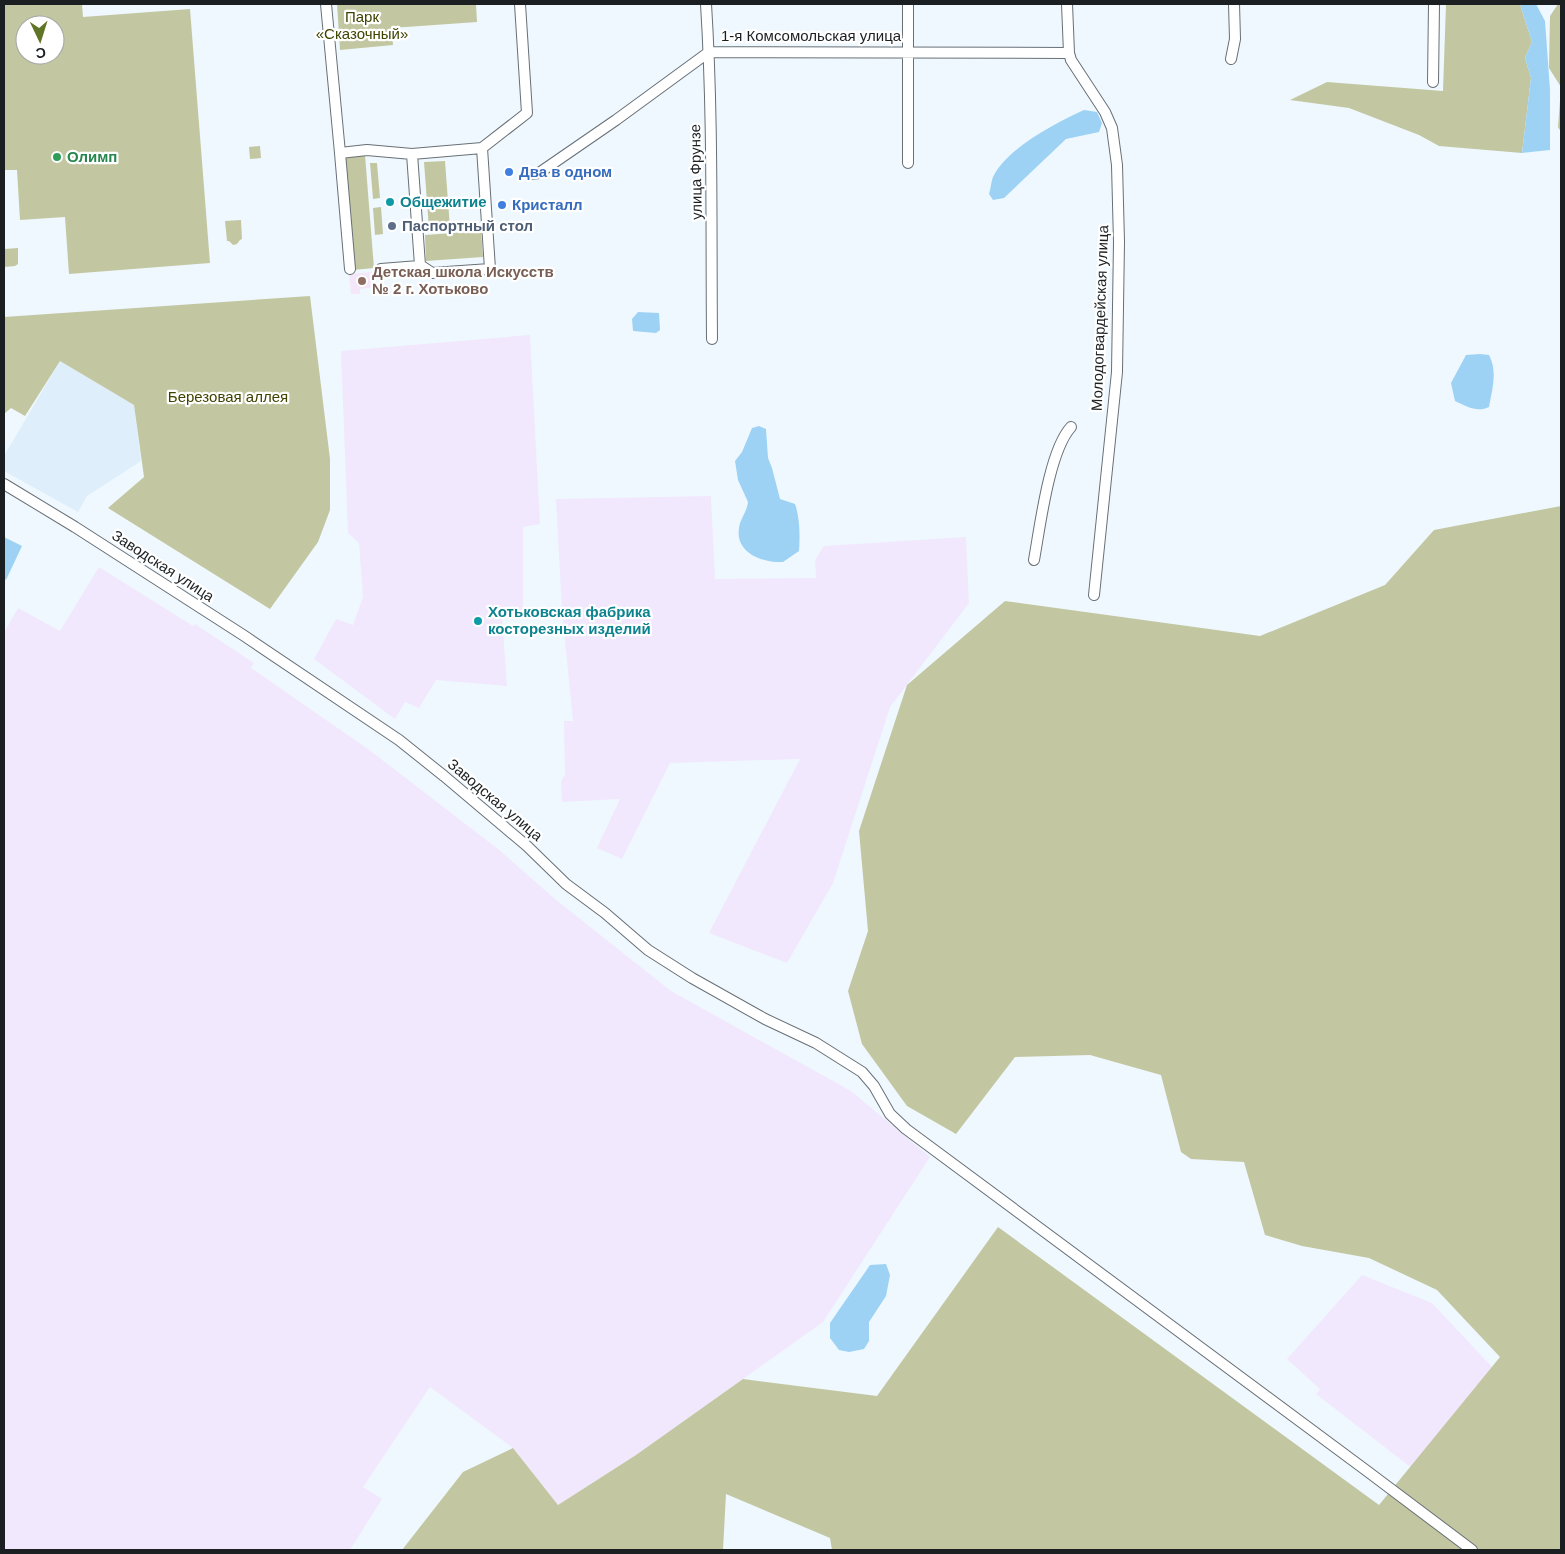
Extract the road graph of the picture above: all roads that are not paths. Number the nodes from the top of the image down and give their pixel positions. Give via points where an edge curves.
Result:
1 (326, 4) edge
2 (520, 4) edge
3 (706, 4) edge
4 (908, 4) edge
5 (1067, 4) edge
6 (1234, 4) edge
7 (1434, 4) edge
8 (908, 51) junction
9 (709, 52) junction
10 (1069, 53) junction
11 (1231, 59) dead end
12 (1433, 82) dead end
13 (482, 148) junction
14 (340, 153) junction
15 (412, 154) junction
16 (908, 163) dead end
17 (531, 174) dead end
18 (420, 265) junction
19 (381, 269) dead end
20 (350, 270) dead end
21 (712, 339) dead end
22 (1071, 427) dead end
23 (4, 484) edge
24 (1034, 560) dead end
25 (1094, 595) dead end
26 (1472, 1550) edge

1 - 14 street
2 - 13 street via 527,113
3 - 9 street, улица Фрунзе
4 - 8 street
5 - 10 street
6 - 11 street via 1235,39
7 - 12 street
8 - 9 street, 1-я Комсомольская улица
8 - 10 street, 1-я Комсомольская улица
8 - 16 street
9 - 17 street, 1-я Комсомольская улица via 539,174
9 - 21 street, улица Фрунзе
10 - 25 street, Молодогвардейская улица via 1074,67 1106,112 1112,128 1117,165 1120,242 1117,372
13 - 15 street
13 - 18 street via 490,269 432,273
14 - 15 street via 367,150
14 - 20 street
15 - 18 street
18 - 19 street
22 - 24 street via 1059,444 1043,505
23 - 26 street, Заводская улица via 235,630 399,740 648,950 692,978 816,1043 862,1072 890,1114 945,1159

